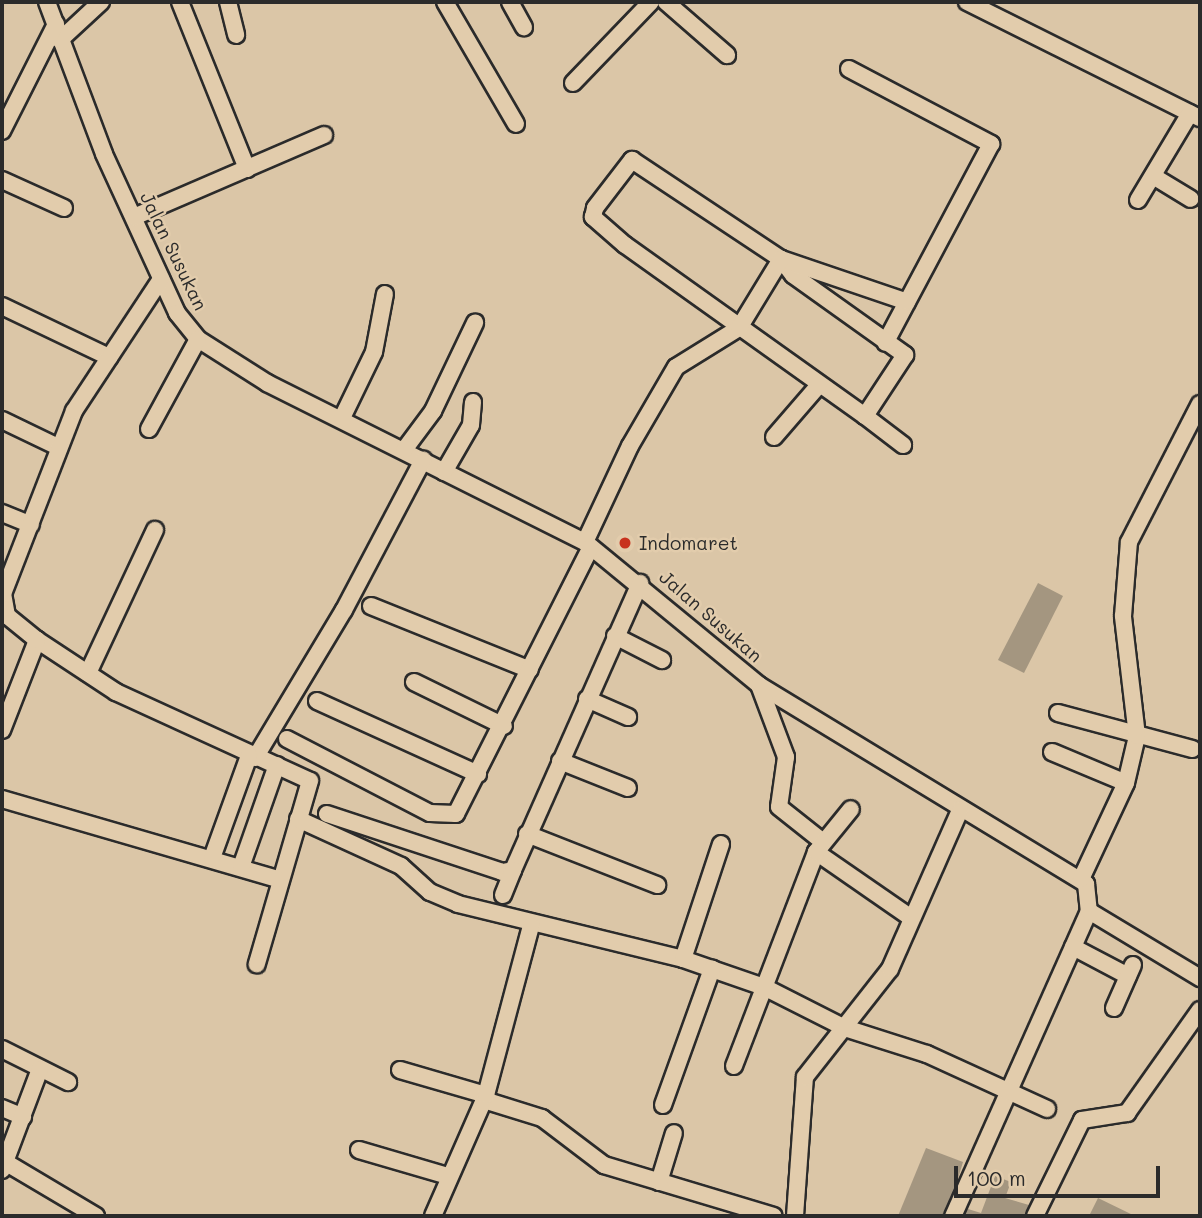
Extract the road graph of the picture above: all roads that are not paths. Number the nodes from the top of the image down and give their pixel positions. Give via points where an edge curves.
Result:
1 (47, 2) edge
2 (102, 2) edge
3 (180, 2) edge
4 (228, 2) edge
5 (445, 2) edge
6 (510, 2) edge
7 (651, 2) edge
8 (666, 2) edge
9 (967, 2) edge
10 (993, 7) edge
11 (524, 27) dead end
12 (58, 32) junction
13 (236, 35) dead end
14 (727, 55) dead end
15 (849, 69) dead end
16 (573, 83) dead end
17 (1195, 115) edge
18 (516, 124) dead end
19 (2, 131) edge
20 (324, 135) dead end
21 (247, 169) junction
22 (1153, 176) junction
23 (2, 180) edge
24 (1191, 199) dead end
25 (1139, 200) dead end
26 (64, 208) dead end
27 (134, 217) junction
28 (781, 259) junction
29 (161, 279) junction
30 (385, 294) dead end
31 (907, 302) junction
32 (2, 306) edge
33 (475, 323) dead end
34 (739, 328) junction
35 (198, 340) junction
36 (885, 343) junction
37 (109, 357) junction
38 (819, 385) junction
39 (473, 402) dead end
40 (1200, 404) edge
41 (865, 416) junction
42 (342, 418) junction
43 (2, 420) edge
44 (149, 429) dead end
45 (1193, 434) edge
46 (775, 437) dead end
47 (903, 445) dead end
48 (58, 447) junction
49 (404, 450) junction
50 (423, 460) junction
51 (444, 472) junction
52 (2, 513) edge
53 (31, 525) junction
54 (155, 530) dead end
55 (588, 544) junction
56 (640, 583) junction
57 (371, 606) dead end
58 (615, 636) junction
59 (37, 640) junction
60 (662, 660) dead end
61 (530, 670) junction
62 (88, 673) junction
63 (414, 682) dead end
64 (759, 685) junction
65 (587, 699) junction
66 (317, 701) dead end
67 (1058, 713) dead end
68 (628, 717) dead end
69 (504, 726) junction
70 (2, 730) edge
71 (1137, 736) junction
72 (287, 739) dead end
73 (1192, 749) dead end
74 (1052, 752) dead end
75 (252, 757) junction
76 (560, 761) junction
77 (277, 765) junction
78 (478, 774) junction
79 (1126, 783) junction
80 (628, 788) dead end
81 (2, 799) edge
82 (851, 809) dead end
83 (960, 810) junction
84 (327, 814) dead end
85 (298, 819) junction
86 (527, 834) junction
87 (721, 844) dead end
88 (820, 847) junction
89 (212, 858) junction
90 (241, 867) junction
91 (513, 870) junction
92 (277, 879) junction
93 (1081, 879) junction
94 (657, 885) dead end
95 (503, 895) dead end
96 (1089, 911) junction
97 (910, 917) junction
98 (531, 926) junction
99 (1073, 947) junction
100 (683, 959) junction
101 (257, 964) dead end
102 (712, 969) junction
103 (1200, 978) edge
104 (764, 987) junction
105 (1114, 1008) dead end
106 (1200, 1010) edge
107 (845, 1028) junction
108 (2, 1049) edge
109 (734, 1066) dead end
110 (40, 1069) junction
111 (400, 1070) dead end
112 (68, 1082) dead end
113 (1008, 1090) junction
114 (485, 1098) junction
115 (663, 1105) dead end
116 (2, 1108) edge
117 (1048, 1110) dead end
118 (23, 1117) junction
119 (674, 1133) dead end
120 (359, 1150) dead end
121 (3, 1166) edge
122 (448, 1176) junction
123 (659, 1182) junction
124 (96, 1216) edge
125 (433, 1216) edge
126 (774, 1216) edge
127 (795, 1216) edge
128 (953, 1216) edge
129 (1034, 1216) edge

1 - 12 street, Jalan Susukan
2 - 12 street
3 - 21 street
4 - 13 street
5 - 18 street
6 - 11 street
7 - 16 street
8 - 14 street
9 - 10 street
10 - 17 street
12 - 19 street
12 - 27 street, Jalan Susukan
15 - 31 street via 991,144
17 - 22 street
20 - 21 street
21 - 27 street
22 - 24 street
22 - 25 street
23 - 26 street
27 - 29 street, Jalan Susukan
28 - 31 street
28 - 34 street
28 - 34 street via 632,160 596,208 593,217 625,245
28 - 36 street
29 - 35 street, Jalan Susukan
29 - 37 street
30 - 42 street via 374,352
31 - 36 street
32 - 37 street
33 - 49 street via 433,411
34 - 38 street
34 - 55 street via 676,367 629,446
35 - 42 street, Jalan Susukan via 267,383
35 - 44 street
36 - 41 street via 906,358
37 - 48 street
38 - 41 street
38 - 46 street
39 - 51 street via 471,425
40 - 45 street
41 - 47 street
42 - 49 street, Jalan Susukan
43 - 48 street
45 - 71 street via 1129,542 1123,616 1129,634
48 - 53 street
49 - 50 street, Jalan Susukan
50 - 51 street, Jalan Susukan
50 - 75 street via 344,610
51 - 55 street, Jalan Susukan
52 - 53 street
53 - 59 street via 2,606
54 - 62 street
55 - 56 street, Jalan Susukan
55 - 61 street
56 - 58 street
56 - 64 street, Jalan Susukan
57 - 61 street
58 - 60 street
58 - 65 street
59 - 62 street
59 - 70 street
61 - 69 street
62 - 75 street
63 - 69 street
64 - 83 street, Jalan Susukan
64 - 88 street via 786,757 779,807
65 - 68 street
65 - 76 street
66 - 78 street
67 - 71 street
69 - 78 street
71 - 73 street
71 - 79 street
72 - 78 street via 430,813 456,814
74 - 79 street
75 - 77 street
75 - 89 street
76 - 80 street
76 - 86 street
77 - 85 street via 310,780
77 - 90 street
79 - 93 street
81 - 89 street
82 - 88 street
83 - 93 street, Jalan Susukan
83 - 97 street
84 - 91 street via 502,872
85 - 92 street
85 - 98 street via 401,866 430,892
86 - 91 street
86 - 94 street
87 - 100 street
88 - 97 street
88 - 104 street
89 - 90 street
90 - 92 street
91 - 95 street
92 - 101 street
93 - 96 street
96 - 99 street
96 - 103 street
97 - 107 street via 905,943 890,970
98 - 100 street
98 - 114 street
99 - 105 street via 1131,970
99 - 113 street
100 - 102 street
102 - 104 street
102 - 115 street
104 - 107 street
104 - 109 street
106 - 129 street via 1126,1113 1082,1120
107 - 113 street via 927,1054
107 - 127 street via 822,1050 799,1096
108 - 110 street
110 - 112 street
110 - 118 street
111 - 114 street
113 - 117 street
113 - 128 street
114 - 122 street
114 - 123 street via 542,1118 604,1165
116 - 118 street
118 - 121 street
119 - 123 street
120 - 122 street
121 - 124 street
122 - 125 street
123 - 126 street

